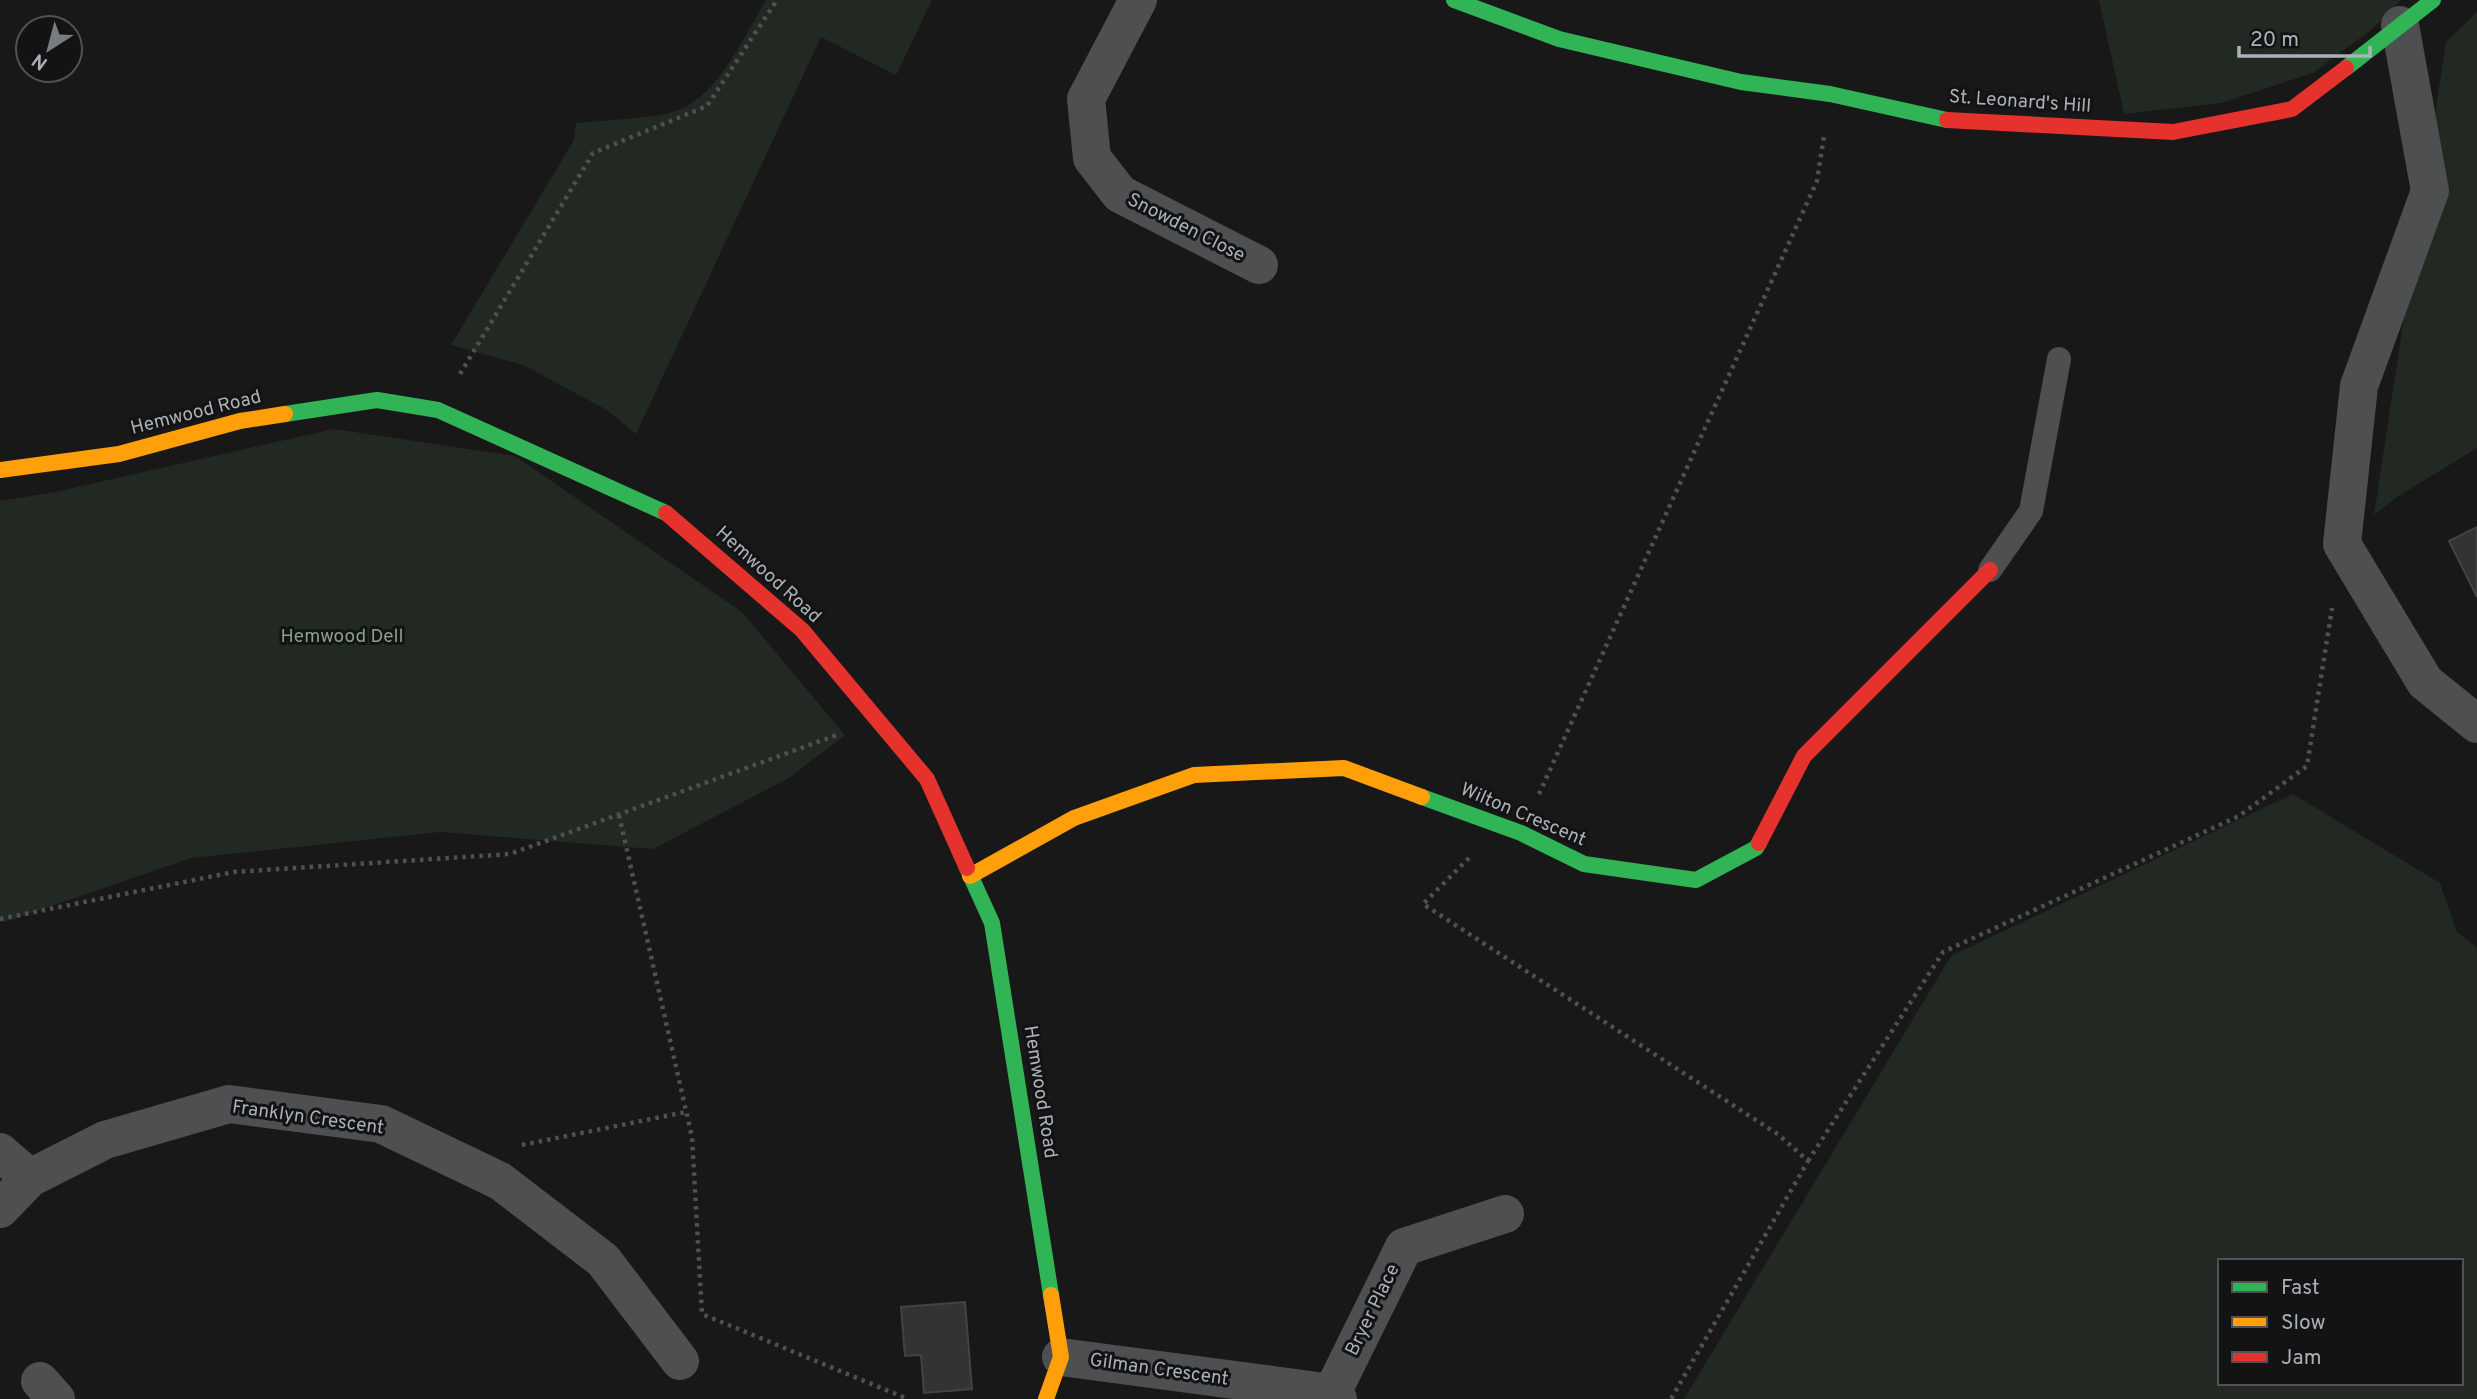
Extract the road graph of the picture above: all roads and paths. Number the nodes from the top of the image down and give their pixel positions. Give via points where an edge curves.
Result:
1 (777, 0) edge
2 (1138, 0) edge
3 (1454, 0) edge
4 (2433, 0) edge
5 (2400, 25) junction
6 (1830, 93) junction
7 (1259, 265) dead end
8 (2059, 359) dead end
9 (438, 410) junction
10 (0, 470) edge
11 (2342, 544) junction
12 (1990, 570) joint
13 (877, 721) junction
14 (2477, 724) edge
15 (619, 815) junction
16 (1502, 826) junction
17 (1521, 833) junction
18 (970, 876) junction
19 (0, 919) edge
20 (686, 1112) junction
21 (0, 1152) edge
22 (453, 1159) junction
23 (1808, 1161) junction
24 (30, 1178) junction
25 (0, 1209) edge
26 (1505, 1214) dead end
27 (1061, 1357) junction
28 (680, 1361) dead end
29 (1335, 1396) edge
30 (908, 1399) edge
31 (1046, 1399) edge
32 (1671, 1399) edge

1 - 9 path via 707,106 593,153
2 - 7 street, Snowden Close via 1086,99 1092,158 1121,194
3 - 6 street, St. Leonard's Hill via 1559,39 1741,82
4 - 5 street, St. Leonard's Hill
5 - 6 street, St. Leonard's Hill via 2292,109 2173,132 1955,122
5 - 11 street via 2430,191 2359,386
6 - 17 path via 1817,181
8 - 12 lane via 2031,510
9 - 10 street, Hemwood Road via 377,400 240,421 119,454
9 - 13 street, Hemwood Road via 661,509 802,631
11 - 14 street via 2425,682
11 - 23 path via 2307,766 2239,816 1943,952
12 - 17 street, Wilton Crescent via 1804,756 1756,848 1696,880 1584,864
13 - 15 path
13 - 18 street, Hemwood Road via 927,779
15 - 19 path via 510,854 234,872
15 - 20 path
16 - 17 street, Wilton Crescent
16 - 18 street, Wilton Crescent via 1344,768 1194,775 1074,818
16 - 23 path via 1423,904 1779,1135
18 - 27 street, Hemwood Road via 992,923
20 - 22 path
20 - 30 path via 692,1137 702,1314
21 - 24 street
22 - 24 street, Franklyn Crescent via 381,1124 229,1104 105,1140
22 - 28 street, Franklyn Crescent via 500,1181 603,1260
23 - 32 path
24 - 25 street, Franklyn Crescent
26 - 29 street, Bryer Place via 1404,1247
27 - 29 street, Gilman Crescent
27 - 31 street, Hemwood Road

